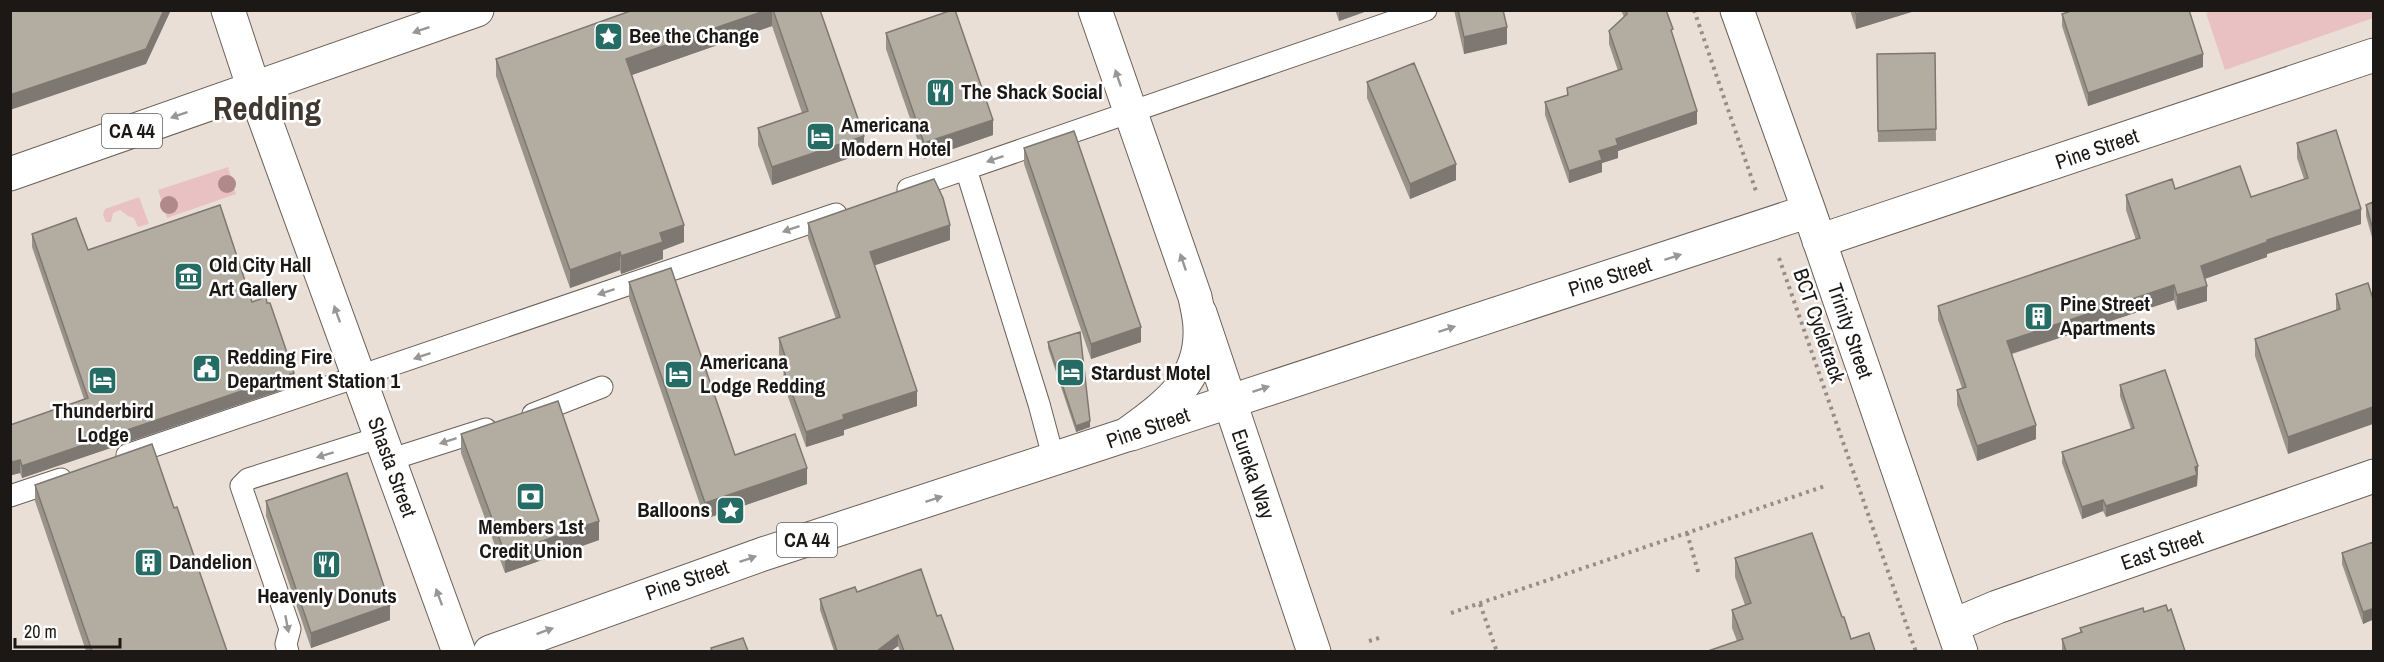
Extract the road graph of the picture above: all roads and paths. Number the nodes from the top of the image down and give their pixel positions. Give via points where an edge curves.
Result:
1 (228, 10) edge
2 (477, 10) edge
3 (1095, 10) edge
4 (1426, 10) edge
5 (1694, 10) edge
6 (1737, 10) edge
7 (2373, 55) edge
8 (254, 89) junction
9 (1130, 113) junction
10 (966, 169) junction
11 (10, 174) edge
12 (885, 196) edge
13 (854, 207) edge
14 (1768, 226) junction
15 (1814, 226) junction
16 (1195, 297) junction
17 (360, 377) junction
18 (602, 387) dead end
19 (1229, 400) junction
20 (1126, 435) junction
21 (385, 449) junction
22 (1054, 460) junction
23 (110, 461) edge
24 (77, 473) edge
25 (2373, 476) edge
26 (1825, 486) dead end
27 (10, 496) edge
28 (1687, 533) junction
29 (1699, 575) dead end
30 (1480, 604) junction
31 (1451, 613) dead end
32 (1379, 638) dead end
33 (1956, 639) edge
34 (1369, 641) dead end
35 (288, 651) edge
36 (459, 651) edge
37 (490, 651) edge
38 (1314, 651) edge
39 (1497, 651) edge
40 (1916, 651) edge

1 - 8 main road, Shasta Street
2 -> 8 main road, CA 44
9 -> 3 main road, Eureka Way / CA 44
4 - 9 lane
5 - 14 path, BCT Cycletrack
6 - 15 main road, Trinity Street
7 - 15 main road, Pine Street
8 -> 11 main road, CA 44
17 -> 8 main road, Shasta Street
9 -> 10 lane
16 -> 9 main road, Eureka Way / CA 44
10 - 12 lane
10 - 22 lane
13 -> 17 lane
14 - 15 main road, Pine Street
19 -> 14 main road, Pine Street
14 - 40 path, BCT Cycletrack
15 - 33 main road, Trinity Street
16 - 19 main road, Eureka Way
16 - 20 main road, Eureka Way / CA 44 via 1200,328 1194,368 1167,405
17 - 21 main road, Shasta Street
17 - 23 lane
18 -> 21 lane via 532,415
19 - 20 main road, Pine Street
19 - 38 main road, Eureka Way
20 - 22 main road, Pine Street / CA 44
21 -> 35 lane via 248,479 241,486 290,629
36 -> 21 main road, Shasta Street
37 -> 22 main road, Pine Street / CA 44 via 763,554
24 - 27 lane
25 - 33 main road, East Street via 1997,607
26 - 28 path
28 - 29 path
28 - 30 path
30 - 31 path
30 - 39 path
32 - 34 path

